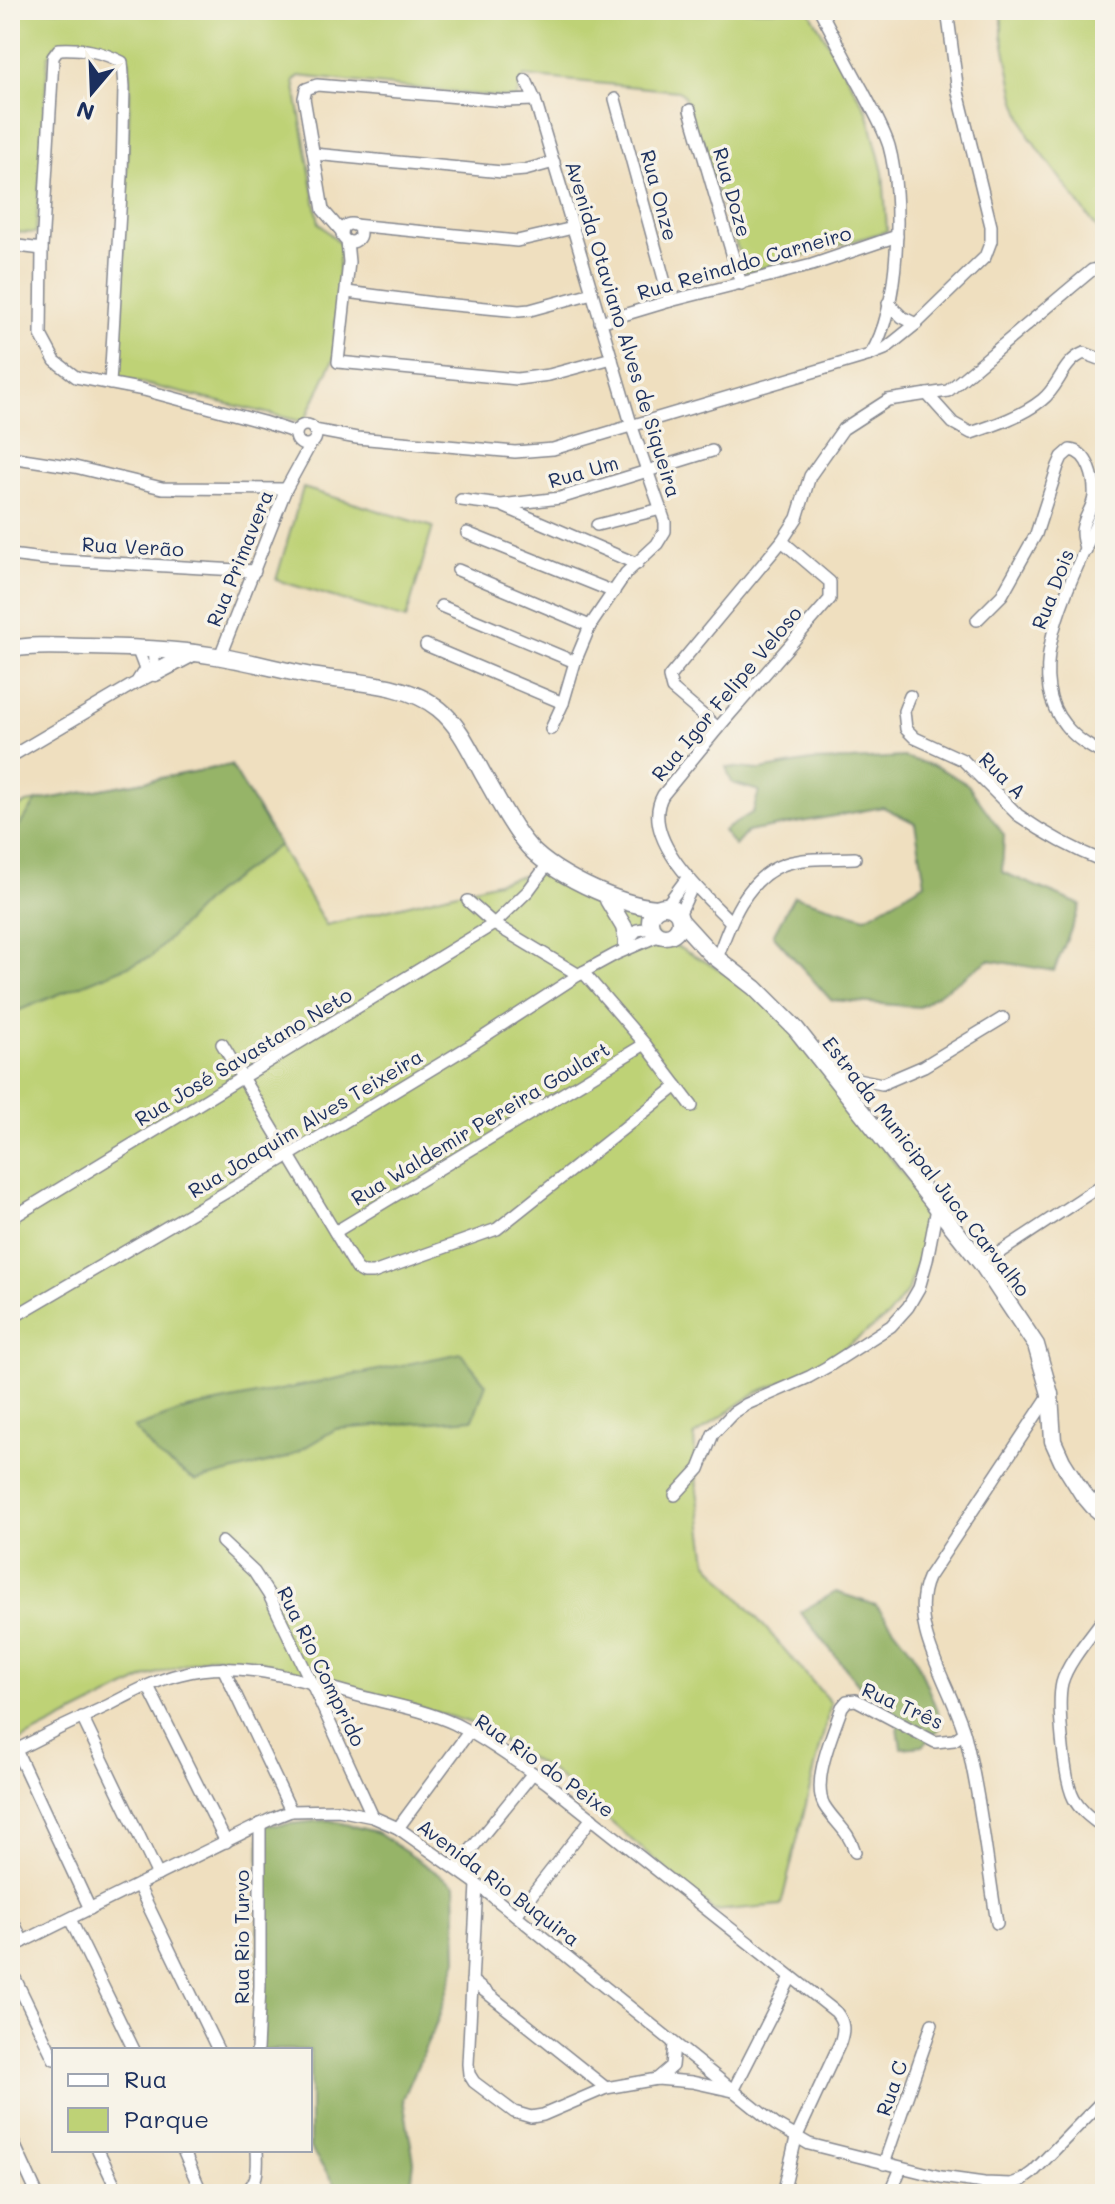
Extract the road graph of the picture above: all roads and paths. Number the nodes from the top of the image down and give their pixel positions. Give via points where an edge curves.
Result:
1 (820, 10) edge
2 (947, 10) edge
3 (526, 80) dead end
4 (615, 99) dead end
5 (535, 100) junction
6 (690, 110) dead end
7 (314, 154) junction
8 (554, 162) junction
9 (573, 228) junction
10 (351, 233) junction
11 (897, 236) junction
12 (10, 245) edge
13 (42, 249) junction
14 (1105, 267) edge
15 (741, 284) junction
16 (347, 292) junction
17 (592, 293) junction
18 (670, 301) junction
19 (888, 303) junction
20 (600, 322) junction
21 (916, 324) junction
22 (870, 355) junction
23 (612, 358) junction
24 (1105, 361) edge
25 (110, 384) junction
26 (927, 394) junction
27 (632, 427) junction
28 (314, 430) junction
29 (297, 436) junction
30 (357, 438) junction
31 (312, 444) junction
32 (712, 451) dead end
33 (10, 457) edge
34 (648, 471) junction
35 (294, 473) junction
36 (286, 489) junction
37 (461, 500) dead end
38 (501, 505) junction
39 (661, 509) junction
40 (1105, 513) edge
41 (597, 525) dead end
42 (467, 533) dead end
43 (782, 541) junction
44 (1086, 550) junction
45 (10, 555) edge
46 (637, 564) junction
47 (458, 570) dead end
48 (255, 571) junction
49 (614, 592) junction
50 (441, 606) dead end
51 (977, 620) dead end
52 (590, 626) junction
53 (426, 645) dead end
54 (10, 649) edge
55 (145, 649) junction
56 (193, 653) junction
57 (220, 656) junction
58 (575, 662) junction
59 (155, 673) junction
60 (132, 685) junction
61 (910, 696) dead end
62 (563, 703) junction
63 (718, 728) junction
64 (551, 729) dead end
65 (1105, 755) edge
66 (10, 757) edge
67 (855, 858) dead end
68 (1105, 862) edge
69 (548, 864) junction
70 (690, 882) junction
71 (604, 896) junction
72 (468, 901) dead end
73 (671, 912) junction
74 (730, 921) junction
75 (494, 924) junction
76 (657, 931) junction
77 (627, 940) junction
78 (616, 954) junction
79 (713, 956) junction
80 (581, 973) junction
81 (1003, 1018) dead end
82 (222, 1044) dead end
83 (645, 1044) junction
84 (832, 1074) junction
85 (242, 1077) junction
86 (677, 1086) junction
87 (692, 1106) dead end
88 (288, 1156) junction
89 (1105, 1183) edge
90 (937, 1208) junction
91 (10, 1219) edge
92 (335, 1232) junction
93 (982, 1264) junction
94 (10, 1319) edge
95 (1050, 1394) junction
96 (1105, 1490) edge
97 (675, 1495) dead end
98 (1099, 1511) edge
99 (222, 1542) dead end
100 (1105, 1616) edge
101 (223, 1668) junction
102 (312, 1684) junction
103 (148, 1686) junction
104 (82, 1717) junction
105 (469, 1732) junction
106 (964, 1733) junction
107 (13, 1752) edge
108 (533, 1773) junction
109 (291, 1811) junction
110 (373, 1817) junction
111 (592, 1818) junction
112 (260, 1824) junction
113 (398, 1828) junction
114 (1105, 1829) edge
115 (226, 1842) junction
116 (855, 1852) dead end
117 (456, 1868) junction
118 (158, 1875) junction
119 (477, 1884) junction
120 (138, 1885) junction
121 (90, 1909) junction
122 (10, 1915) edge
123 (516, 1915) junction
124 (70, 1919) junction
125 (997, 1923) dead end
126 (23, 1942) junction
127 (10, 1948) edge
128 (10, 1968) edge
129 (791, 1977) junction
130 (472, 1981) junction
131 (932, 2024) dead end
132 (674, 2044) junction
133 (133, 2048) edge
134 (217, 2048) edge
135 (257, 2048) edge
136 (52, 2055) edge
137 (657, 2079) junction
138 (606, 2088) junction
139 (733, 2091) junction
140 (1105, 2098) edge
141 (10, 2135) edge
142 (796, 2138) junction
143 (99, 2152) edge
144 (184, 2152) edge
145 (257, 2152) edge
146 (884, 2164) junction
147 (901, 2168) junction
148 (37, 2194) edge
149 (119, 2194) edge
150 (202, 2194) edge
151 (238, 2194) edge
152 (783, 2194) edge
153 (890, 2194) edge

1 - 11 street via 889,148
2 - 21 street via 958,92 991,241 985,257
3 - 5 street, Avenida Otaviano Alves de Siqueira
4 - 18 street, Rua Onze
5 - 7 street via 317,85 304,93
5 - 8 street, Avenida Otaviano Alves de Siqueira
6 - 15 street, Rua Doze
7 - 8 street via 502,172
7 - 10 street via 323,210
8 - 9 street, Avenida Otaviano Alves de Siqueira
9 - 10 street via 517,241 384,229
9 - 17 street, Avenida Otaviano Alves de Siqueira
10 - 16 street
11 - 15 street, Rua Reinaldo Carneiro
11 - 19 street
12 - 13 street
13 - 25 street via 41,335 55,361 76,377
13 - 25 street via 53,57 59,49 104,52 122,62 124,87
14 - 26 street via 1092,270 948,391
15 - 18 street, Rua Reinaldo Carneiro
16 - 17 street via 519,311
16 - 23 street via 338,362 517,379
17 - 20 street, Avenida Otaviano Alves de Siqueira
18 - 20 street, Rua Reinaldo Carneiro
19 - 21 street
19 - 22 street
20 - 23 street, Avenida Otaviano Alves de Siqueira
21 - 22 street
22 - 27 street
23 - 27 street, Avenida Otaviano Alves de Siqueira
24 - 26 street via 1084,353 1074,357 1042,401 971,433 953,423
25 - 29 street
26 - 43 street via 888,400 843,429 810,476 797,518
27 - 30 street via 553,449 515,452
27 - 34 street, Avenida Otaviano Alves de Siqueira
28 - 29 street via 305,425
28 - 30 street
28 - 31 street
29 - 31 street via 303,445
29 - 35 street, Rua Primavera
30 - 31 street
31 - 35 street, Rua Primavera
32 - 34 street, Rua Um
33 - 36 street via 162,488
34 - 38 street, Rua Um via 560,498
34 - 39 street, Avenida Otaviano Alves de Siqueira
35 - 36 street, Rua Primavera
36 - 48 street, Rua Primavera
37 - 38 street, Rua Um
38 - 46 street
39 - 41 street
39 - 46 street, Avenida Otaviano Alves de Siqueira via 665,531
40 - 44 street, Rua Dois
42 - 49 street
43 - 63 street via 669,677 672,689
43 - 63 street, Rua Igor Felipe Veloso via 830,582 830,599
44 - 51 street via 1082,531 1093,500 1092,479 1084,457 1070,450 1062,457 1036,534 1012,580
44 - 65 street, Rua Dois via 1050,643 1050,692 1065,726
45 - 48 street, Rua Verão
46 - 49 street, Avenida Otaviano Alves de Siqueira
47 - 52 street
48 - 57 street, Rua Primavera
49 - 52 street, Avenida Otaviano Alves de Siqueira
50 - 58 street
52 - 58 street, Avenida Otaviano Alves de Siqueira
53 - 62 street
54 - 55 street
55 - 56 street
55 - 59 street
55 - 60 street via 145,669
56 - 57 street
56 - 59 street
57 - 69 street via 422,696 444,712 524,842
58 - 62 street, Avenida Otaviano Alves de Siqueira
59 - 60 street
60 - 66 street
61 - 68 street, Rua A via 904,711 906,729 915,738 963,760 1028,822
62 - 64 street, Avenida Otaviano Alves de Siqueira
63 - 70 street, Rua Igor Felipe Veloso via 657,808 662,834
67 - 74 street via 797,861 770,871
69 - 71 street
69 - 75 street, Rua José Savastano Neto
70 - 73 street
70 - 74 street
71 - 73 street
71 - 76 street
71 - 77 street
72 - 75 street
73 - 76 street via 651,916
73 - 76 street via 680,925 675,933
73 - 79 street
74 - 79 street
75 - 80 street
75 - 85 street, Rua José Savastano Neto
76 - 77 street via 637,930
76 - 78 street, Rua Joaquim Alves Teixeira
76 - 79 street
77 - 78 street
78 - 80 street, Rua Joaquim Alves Teixeira
79 - 84 street, Estrada Municipal Juca Carvalho via 755,988
80 - 83 street
80 - 88 street, Rua Joaquim Alves Teixeira
81 - 84 street via 924,1066 882,1084
82 - 85 street
83 - 86 street
83 - 92 street, Rua Waldemir Pereira Goulart
84 - 90 street, Estrada Municipal Juca Carvalho
85 - 88 street
85 - 91 street, Rua José Savastano Neto
86 - 87 street
86 - 92 street via 497,1229 373,1273 357,1269
88 - 92 street
88 - 94 street, Rua Joaquim Alves Teixeira
89 - 93 street
90 - 93 street, Estrada Municipal Juca Carvalho
90 - 97 street via 919,1288 891,1326 809,1377 733,1413 713,1434 699,1469
93 - 95 street, Estrada Municipal Juca Carvalho via 1036,1345
95 - 98 street, Estrada Municipal Juca Carvalho via 1053,1441
95 - 106 street via 923,1589 922,1611 932,1652
96 - 98 street
99 - 102 street, Rua Rio Comprido via 260,1580
100 - 114 street via 1068,1670 1060,1708 1072,1796
101 - 102 street, Rua Rio do Peixe
101 - 103 street, Rua Rio do Peixe via 180,1674
101 - 109 street
102 - 105 street, Rua Rio do Peixe via 421,1712
102 - 110 street, Rua Rio Comprido
103 - 104 street, Rua Rio do Peixe
103 - 115 street
104 - 107 street, Rua Rio do Peixe
104 - 118 street
105 - 108 street, Rua Rio do Peixe
105 - 113 street
106 - 116 street, Rua Três via 935,1742 856,1700 847,1701 820,1787 825,1805
106 - 125 street
107 - 121 street
108 - 111 street, Rua Rio do Peixe
108 - 117 street
109 - 110 street, Avenida Rio Buquira via 338,1810
109 - 112 street, Avenida Rio Buquira
110 - 113 street, Avenida Rio Buquira
111 - 123 street
111 - 129 street, Rua Rio do Peixe
112 - 115 street, Avenida Rio Buquira
112 - 135 street, Rua Rio Turvo
113 - 117 street, Avenida Rio Buquira
115 - 118 street, Avenida Rio Buquira
117 - 119 street, Avenida Rio Buquira
118 - 120 street, Avenida Rio Buquira
119 - 123 street, Avenida Rio Buquira
119 - 130 street
120 - 121 street, Avenida Rio Buquira
120 - 134 street
121 - 124 street, Avenida Rio Buquira
122 - 126 street
123 - 132 street, Avenida Rio Buquira
124 - 126 street, Avenida Rio Buquira
124 - 133 street
126 - 127 street, Avenida Rio Buquira
128 - 136 street
129 - 139 street
129 - 142 street, Rua Rio do Peixe via 836,2012 844,2028
130 - 138 street
130 - 138 street via 468,2064 474,2082 514,2112 531,2117
131 - 146 street, Rua C
132 - 137 street via 672,2066
132 - 139 street, Avenida Rio Buquira
137 - 138 street
137 - 139 street
139 - 142 street, Avenida Rio Buquira
140 - 147 street, Avenida Rio Buquira via 1033,2172 1011,2184
141 - 148 street
142 - 146 street, Avenida Rio Buquira
142 - 152 street
143 - 149 street
144 - 150 street
145 - 151 street via 255,2182
146 - 147 street, Avenida Rio Buquira
147 - 153 street

